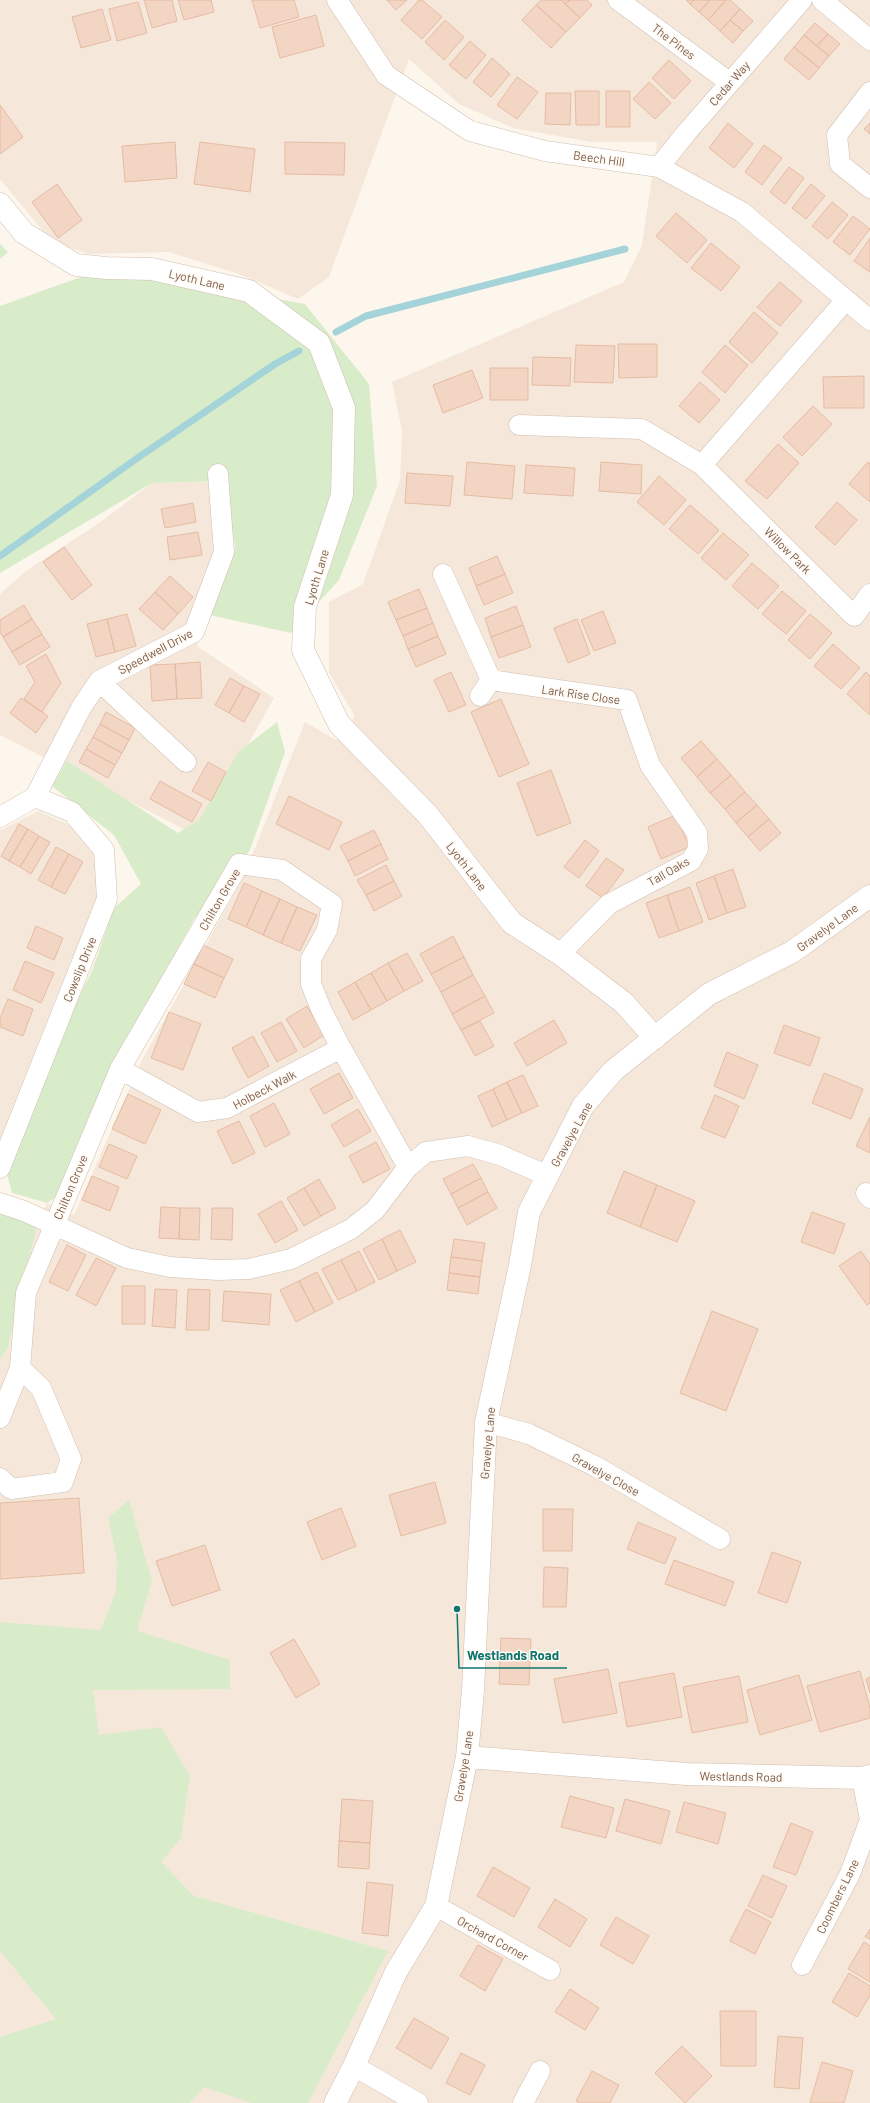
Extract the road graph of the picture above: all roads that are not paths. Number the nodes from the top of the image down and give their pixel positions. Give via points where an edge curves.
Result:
1 (337, 0) edge
2 (618, 0) edge
3 (802, 0) edge
4 (822, 0) edge
5 (870, 40) edge
6 (729, 82) junction
7 (870, 92) edge
8 (659, 167) junction
9 (870, 188) edge
10 (0, 204) edge
11 (845, 301) junction
12 (870, 320) edge
13 (519, 425) dead end
14 (702, 465) junction
15 (218, 474) dead end
16 (443, 574) dead end
17 (870, 594) edge
18 (99, 681) junction
19 (186, 762) dead end
20 (650, 765) joint
21 (35, 797) junction
22 (0, 817) edge
23 (870, 896) edge
24 (560, 954) junction
25 (655, 1038) junction
26 (341, 1048) junction
27 (120, 1070) junction
28 (408, 1167) junction
29 (0, 1168) edge
30 (548, 1176) junction
31 (0, 1200) edge
32 (54, 1224) junction
33 (20, 1368) junction
34 (0, 1418) edge
35 (486, 1422) junction
36 (0, 1478) edge
37 (720, 1539) dead end
38 (468, 1757) junction
39 (866, 1777) edge
40 (436, 1906) junction
41 (802, 1965) dead end
42 (550, 1970) dead end
43 (354, 2066) junction
44 (540, 2071) dead end
45 (335, 2103) edge
46 (418, 2103) edge
47 (523, 2103) edge

1 - 8 street, Beech Hill via 386,75 470,131 545,151
2 - 6 street, The Pines
3 - 6 street, Cedar Way
4 - 5 street
6 - 8 street, Cedar Way
7 - 9 street via 837,135 840,164
8 - 11 street, Beech Hill via 742,212
10 - 24 street, Lyoth Lane via 24,233 76,265 152,269 249,291 320,343 344,408 342,495 305,607 303,650 339,724 428,815 512,924
11 - 12 street, Beech Hill
11 - 14 street
13 - 14 street, Willow Park via 642,429
14 - 17 street, Willow Park via 854,616
15 - 18 street, Speedwell Drive via 224,552 194,632
16 - 20 street, Lark Rise Close via 485,688 627,700
18 - 19 street
18 - 21 street, Speedwell Drive via 81,708
20 - 24 street, Tall Oaks via 697,833 698,849 691,861 609,904
21 - 22 street
21 - 29 street, Cowslip Drive via 72,812 104,850 107,899
23 - 25 street, Gravelye Lane via 792,952 709,994
24 - 25 street, Lyoth Lane via 624,1003
25 - 30 street, Gravelye Lane via 613,1071 583,1106
26 - 27 street, Holbeck Walk via 227,1108 198,1112
26 - 27 street, Chilton Grove via 311,984 311,959 327,930 332,904 282,870 239,864
26 - 28 street, Chilton Grove
27 - 32 street, Chilton Grove
28 - 30 street via 426,1152 468,1146 500,1155
28 - 32 street via 376,1210 351,1229 291,1259 250,1269 218,1270 170,1266 127,1258
30 - 35 street, Gravelye Lane via 529,1212
31 - 32 street
32 - 33 street, Chilton Grove via 26,1293
33 - 34 street, Chilton Grove
33 - 36 street via 41,1388 71,1459 63,1482 11,1489
35 - 37 street, Gravelye Close via 529,1434 595,1466
35 - 38 street, Gravelye Lane
38 - 39 street, Westlands Road via 686,1774
38 - 40 street, Gravelye Lane
39 - 41 street, Coombers Lane via 870,1820 850,1874
40 - 42 street, Orchard Corner
40 - 43 street, Gravelye Lane via 387,1990
43 - 45 street, Gravelye Lane
43 - 46 street
44 - 47 street

